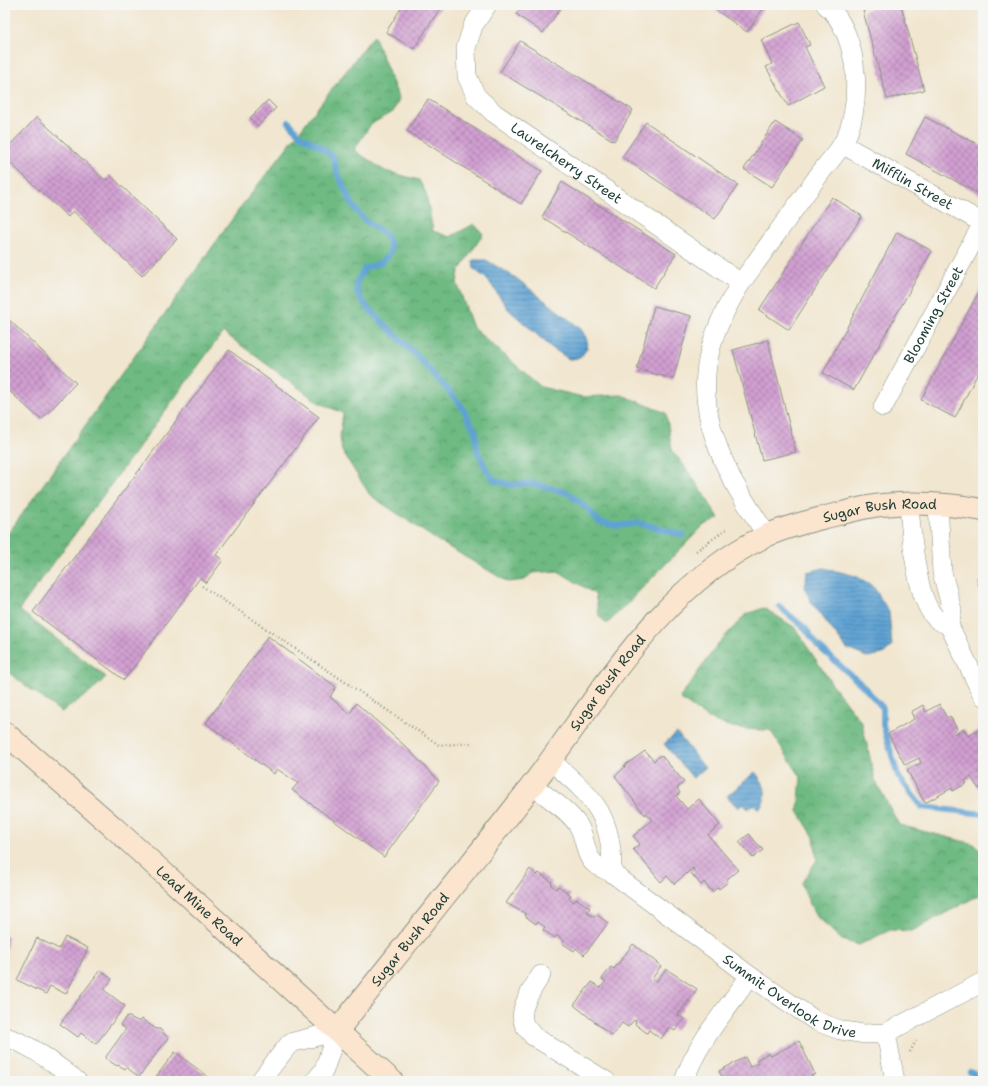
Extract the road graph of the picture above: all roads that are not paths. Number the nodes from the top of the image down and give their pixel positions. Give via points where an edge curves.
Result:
1 (487, 5) edge
2 (826, 5) edge
3 (842, 144) junction
4 (983, 223) edge
5 (741, 283) junction
6 (883, 406) dead end
7 (938, 504) junction
8 (909, 505) junction
9 (983, 510) edge
10 (766, 536) junction
11 (942, 572) junction
12 (918, 578) junction
13 (949, 625) junction
14 (983, 696) edge
15 (5, 733) edge
16 (550, 760) junction
17 (532, 785) junction
18 (612, 873) junction
19 (541, 975) dead end
20 (750, 976) junction
21 (983, 982) edge
22 (337, 1031) junction
23 (886, 1033) junction
24 (5, 1037) edge
25 (77, 1081) edge
26 (260, 1081) edge
27 (315, 1081) edge
28 (392, 1081) edge
29 (606, 1081) edge
30 (684, 1081) edge
31 (895, 1081) edge

1 - 5 street, Laurelcherry Street via 473,26 466,48 467,76 476,96 494,113
2 - 3 street via 845,30 853,57 856,92 852,115
3 - 4 street, Mifflin Street
3 - 5 street
4 - 6 street, Blooming Street
5 - 10 street via 726,306 715,333 706,364 705,397 708,422 729,474
7 - 8 street, Sugar Bush Road
7 - 9 street, Sugar Bush Road
7 - 11 street
8 - 10 street, Sugar Bush Road via 881,505 852,511
8 - 12 street
10 - 16 street, Sugar Bush Road via 708,573 666,611 623,661
11 - 12 street
11 - 13 street via 952,610
12 - 13 street via 926,602 937,620
13 - 14 street
15 - 22 street, Lead Mine Road
16 - 17 street, Sugar Bush Road
16 - 18 street via 589,795 601,811 612,850
17 - 18 street, Summit Overlook Drive via 562,809 578,826 595,864
17 - 22 street, Sugar Bush Road
18 - 20 street, Summit Overlook Drive
19 - 29 street via 522,1014 524,1025 534,1036
20 - 23 street, Summit Overlook Drive via 816,1021 840,1030 864,1034
20 - 30 street via 699,1048
21 - 23 street, Summit Overlook Drive
22 - 26 street via 290,1043
22 - 27 street via 324,1070
22 - 28 street, Lead Mine Road
23 - 31 street
24 - 25 street via 35,1051

